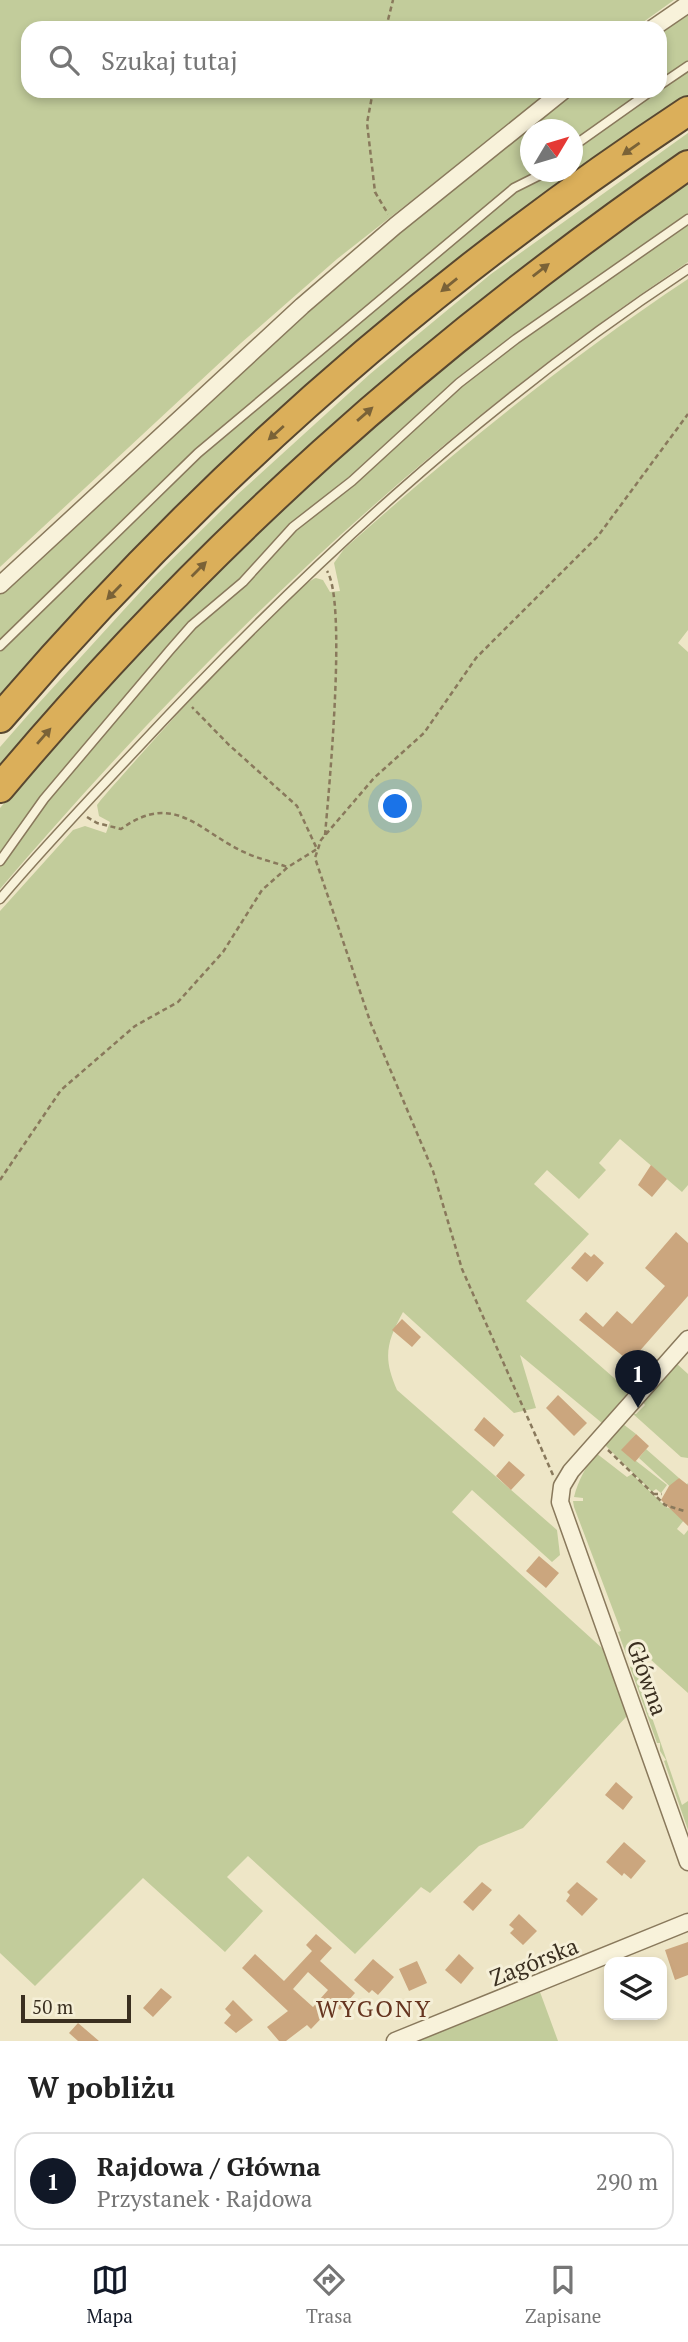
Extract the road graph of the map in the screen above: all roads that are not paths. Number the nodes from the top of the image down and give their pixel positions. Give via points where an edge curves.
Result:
1 (688, 4) edge
2 (663, 21) edge
3 (688, 65) edge
4 (667, 80) edge
5 (554, 98) edge
6 (641, 98) edge
7 (688, 111) edge
8 (583, 140) edge
9 (688, 164) edge
10 (526, 182) edge
11 (688, 219) edge
12 (688, 269) edge
13 (0, 585) edge
14 (0, 646) edge
15 (0, 719) edge
16 (0, 788) edge
17 (0, 861) edge
18 (0, 898) edge
19 (688, 1339) edge
20 (688, 1862) edge
21 (688, 1922) edge
22 (395, 2041) edge

1 - 2 street
3 - 4 lane
5 - 13 street via 395,226 190,407
6 - 8 lane
7 -> 15 highway via 506,240 335,380 181,524
16 -> 9 highway via 172,596 340,435 496,304
10 - 14 lane via 198,453
11 - 17 lane via 459,383 352,481 293,527 243,582 170,650 44,799
12 - 18 lane via 487,418 319,561 184,698
19 - 20 street, Główna via 598,1441 560,1493 562,1510
21 - 22 street, Zagórska

